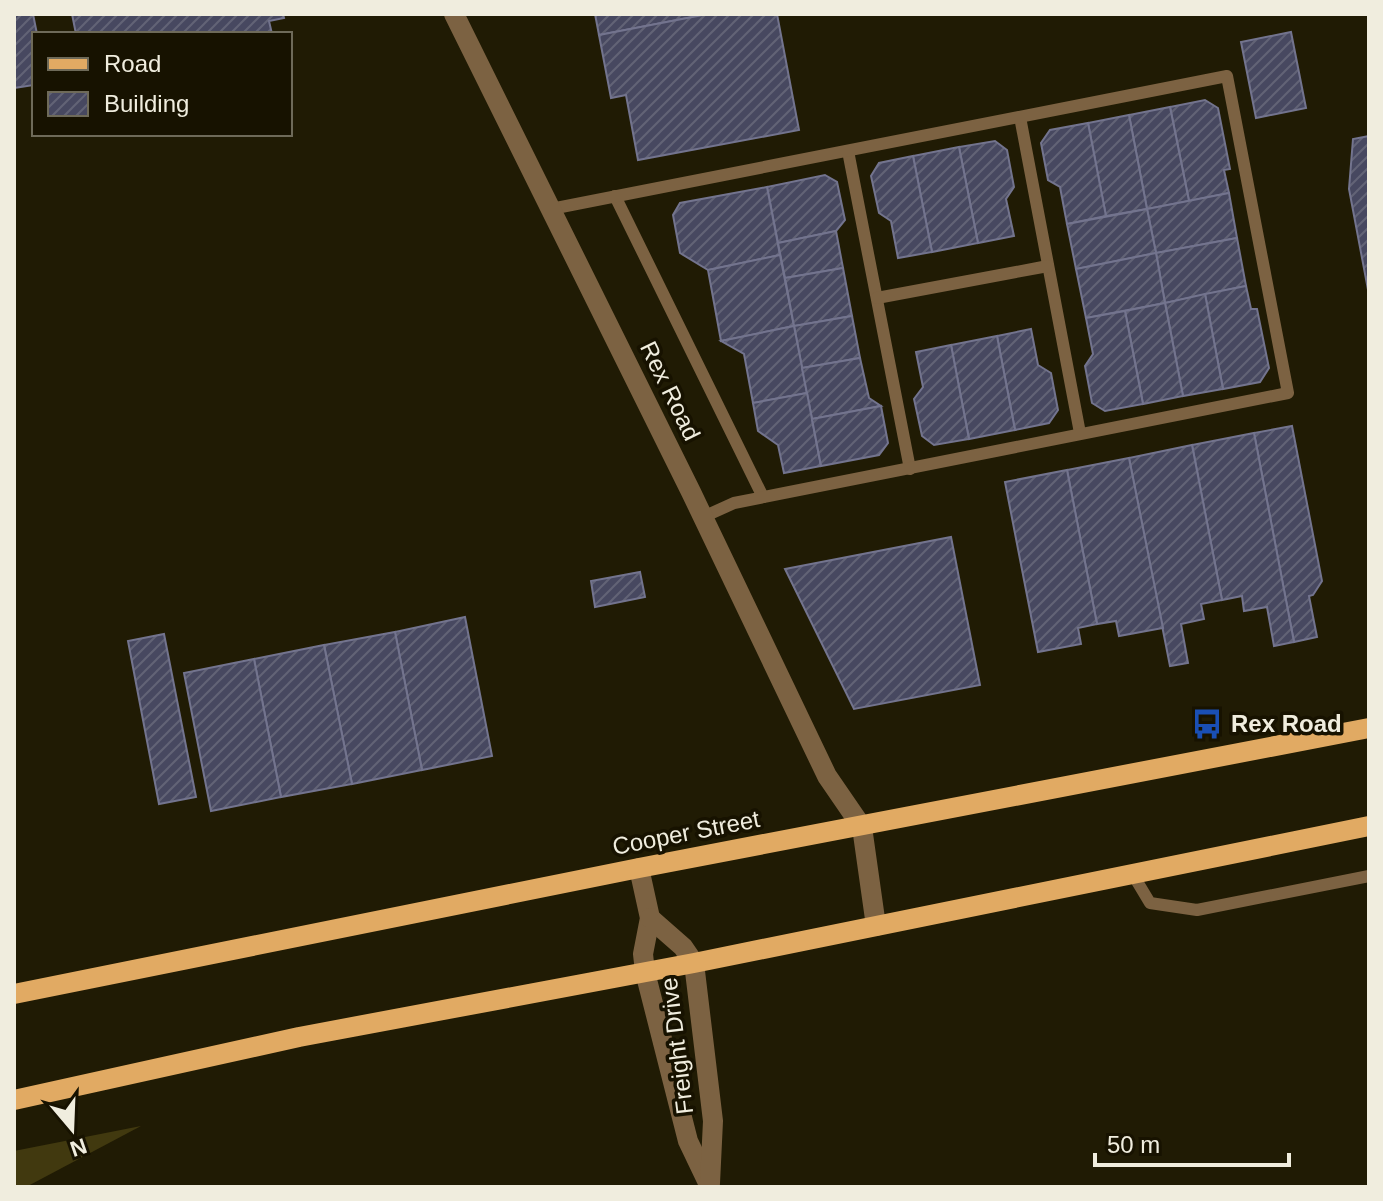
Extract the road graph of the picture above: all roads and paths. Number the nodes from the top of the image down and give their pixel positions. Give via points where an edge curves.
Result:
1 (454, 14) edge
2 (1020, 117) junction
3 (848, 151) junction
4 (615, 196) junction
5 (551, 209) junction
6 (1048, 266) junction
7 (877, 298) junction
8 (1080, 433) junction
9 (910, 469) junction
10 (763, 497) junction
11 (703, 517) junction
12 (1369, 728) edge
13 (1369, 826) edge
14 (862, 827) junction
15 (639, 868) junction
16 (1132, 873) junction
17 (1369, 876) edge
18 (650, 918) junction
19 (876, 926) junction
20 (694, 963) junction
21 (645, 972) junction
22 (14, 994) edge
23 (14, 1100) edge
24 (710, 1187) edge

1 - 5 street, Rex Road
2 - 3 lane
2 - 6 lane
2 - 8 lane via 1227,76 1288,393
3 - 4 lane
3 - 7 lane
4 - 5 lane
4 - 10 lane
5 - 11 street, Rex Road
6 - 7 lane
6 - 8 lane
7 - 9 lane
8 - 9 lane
9 - 10 lane
10 - 11 lane
11 - 14 street, Rex Road via 827,776
12 - 14 main road, Cooper Street
13 - 16 main road
14 - 15 main road, Cooper Street
14 - 19 street, Rex Road
15 - 18 street, Freight Drive
15 - 22 main road, Cooper Street
16 - 17 lane via 1150,903 1197,910
16 - 19 main road
18 - 20 street, Freight Drive
18 - 21 street, Freight Drive
19 - 20 main road
20 - 21 main road
20 - 24 street, Freight Drive via 713,1121
21 - 23 main road via 299,1037
21 - 24 street, Freight Drive via 688,1141

